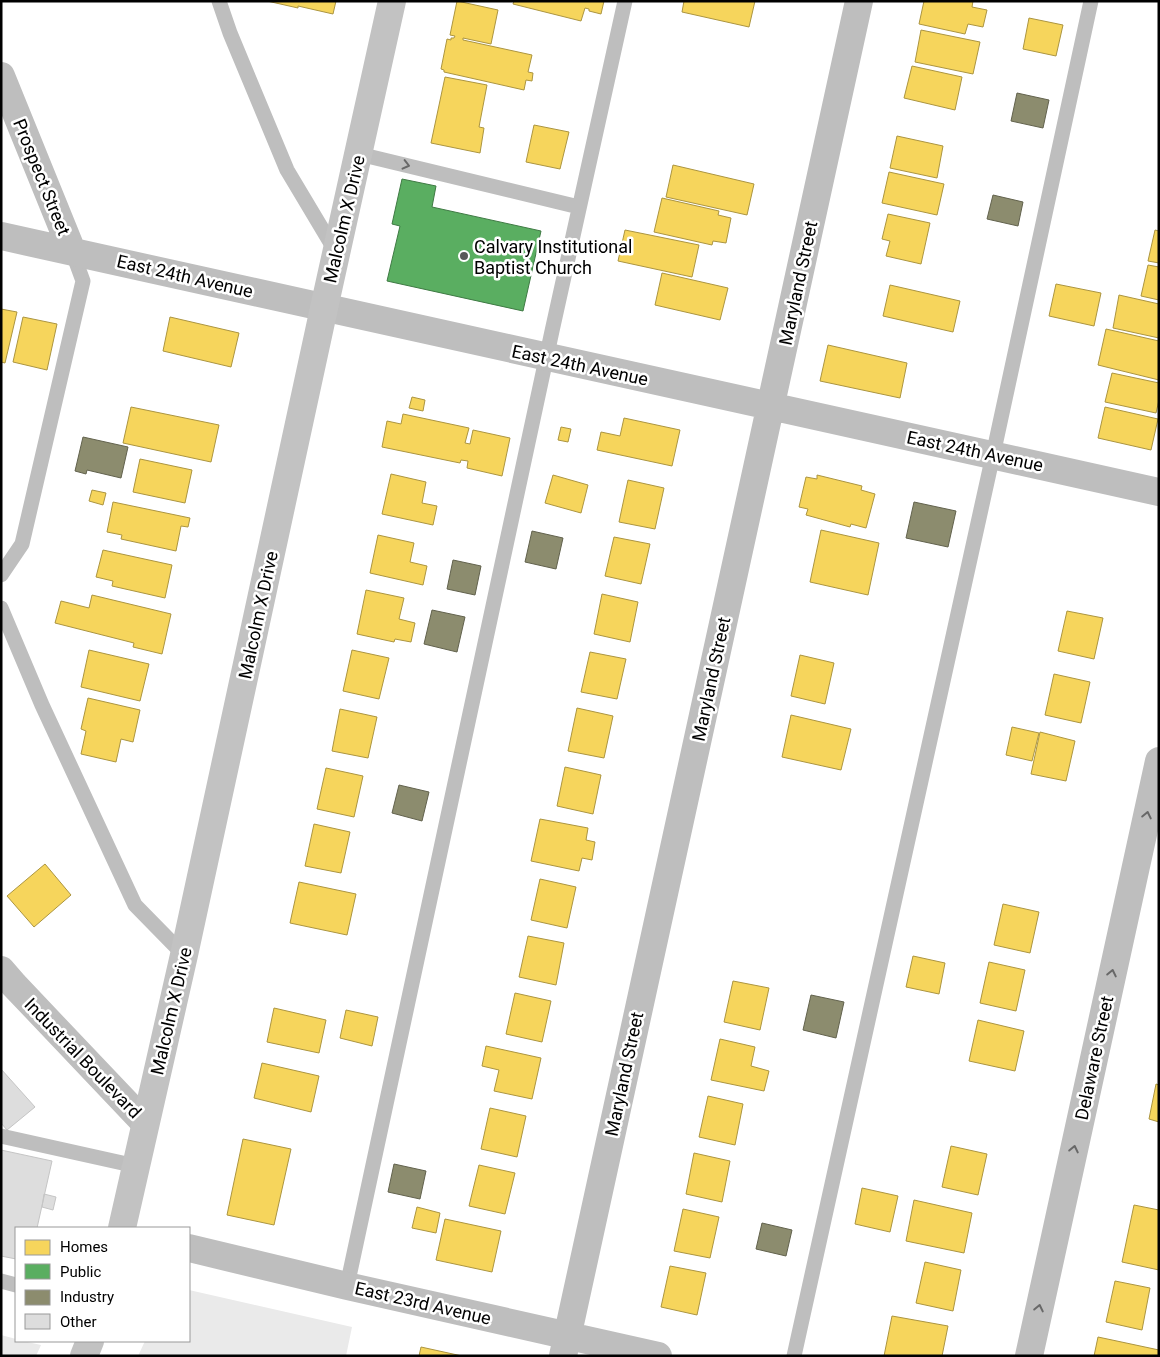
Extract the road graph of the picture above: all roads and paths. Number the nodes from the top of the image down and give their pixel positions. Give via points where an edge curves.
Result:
1 (219, 1) edge
2 (392, 1) edge
3 (625, 1) edge
4 (860, 1) edge
5 (1091, 1) edge
6 (1, 76) edge
7 (358, 154) junction
8 (579, 207) junction
9 (1, 236) edge
10 (72, 251) junction
11 (336, 253) junction
12 (324, 308) junction
13 (546, 357) junction
14 (771, 406) junction
15 (993, 455) junction
16 (1159, 492) edge
17 (1, 575) edge
18 (1, 608) edge
19 (1159, 761) edge
20 (184, 955) junction
21 (1, 970) edge
22 (145, 1123) junction
23 (1, 1136) edge
24 (136, 1166) junction
25 (122, 1227) edge
26 (190, 1248) edge
27 (1, 1281) edge
28 (15, 1285) edge
29 (347, 1286) junction
30 (90, 1342) edge
31 (565, 1346) edge
32 (84, 1356) edge
33 (658, 1356) edge
34 (794, 1356) edge
35 (1029, 1356) edge

1 - 11 lane via 287,170
2 - 7 street, Malcolm X Drive
3 - 8 lane
4 - 14 street, Maryland Street
5 - 15 lane
6 - 10 street, Prospect Street
7 -> 8 lane
7 - 11 street, Malcolm X Drive
8 - 13 lane
9 - 10 street, East 24th Avenue
10 - 12 street, East 24th Avenue
10 - 17 lane via 82,281 80,291 22,544
11 - 12 street, Malcolm X Drive
12 - 13 street, East 24th Avenue
12 - 20 street, Malcolm X Drive
13 - 14 street, East 24th Avenue
13 - 29 lane
14 - 15 street, East 24th Avenue
14 - 31 street, Maryland Street
15 - 16 street, East 24th Avenue
15 - 34 lane
18 - 20 lane via 42,705 135,905
35 -> 19 street, Delaware Street
20 - 22 street, Malcolm X Drive
21 - 22 street, Industrial Boulevard
22 - 24 street, Malcolm X Drive
23 - 24 lane
24 - 25 street, Malcolm X Drive
26 - 29 street, East 23rd Avenue
27 - 28 lane
29 - 31 street, East 23rd Avenue
30 - 32 street
31 - 33 street, East 23rd Avenue

